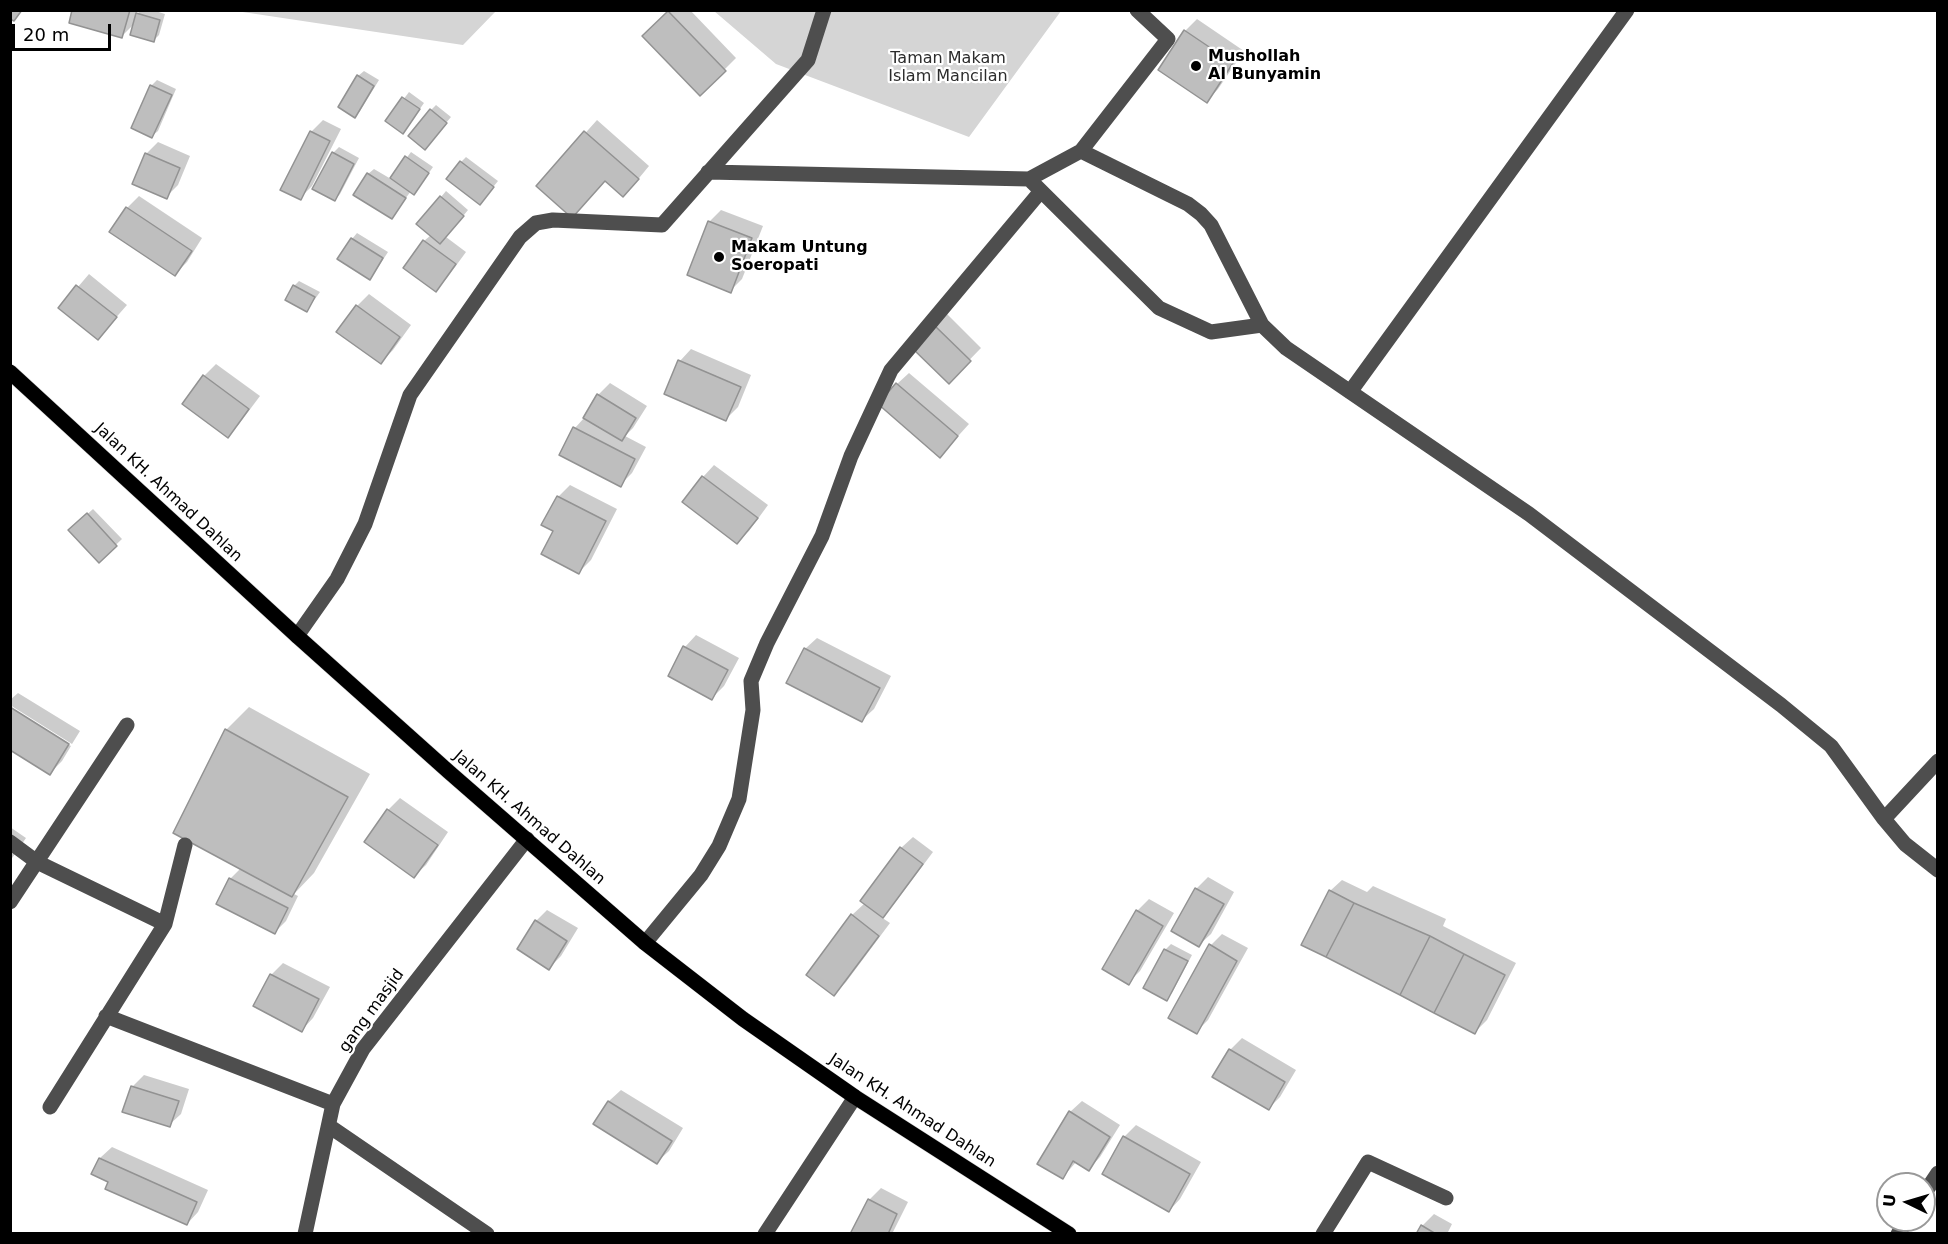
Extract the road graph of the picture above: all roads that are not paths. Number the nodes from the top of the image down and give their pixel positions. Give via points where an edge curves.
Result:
1 (824, 10) edge
2 (1137, 10) edge
3 (1627, 10) edge
4 (1080, 151) junction
5 (708, 172) junction
6 (1029, 179) junction
7 (1041, 190) junction
8 (1262, 325) junction
9 (10, 372) edge
10 (1350, 392) junction
11 (297, 636) junction
12 (127, 725) dead end
13 (1938, 761) edge
14 (1884, 819) junction
15 (527, 839) junction
16 (10, 842) edge
17 (185, 845) dead end
18 (38, 862) junction
19 (1938, 870) edge
20 (10, 902) edge
21 (165, 924) junction
22 (645, 943) junction
23 (106, 1016) junction
24 (855, 1097) junction
25 (333, 1104) junction
26 (50, 1107) dead end
27 (329, 1126) junction
28 (1446, 1198) dead end
29 (305, 1233) edge
30 (487, 1233) edge
31 (765, 1233) edge
32 (1069, 1233) edge
33 (1323, 1233) edge

1 - 5 street via 808,60
2 - 4 street via 1168,39
3 - 10 street
4 - 6 street
4 - 8 street via 1202,214
5 - 6 street
5 - 11 street via 662,225 553,220 536,223 520,237 410,395 365,524 337,579
6 - 7 street
7 - 8 street via 1159,308 1211,332
7 - 22 street via 891,370 851,456 822,536 751,681 753,710 739,800 701,875
8 - 10 street via 1286,348
9 - 11 main road, Jalan KH. Ahmad Dahlan
10 - 14 street via 1529,514 1781,705 1831,746
11 - 15 main road, Jalan KH. Ahmad Dahlan
12 - 18 street
13 - 14 street
14 - 19 street via 1905,844
15 - 22 main road, Jalan KH. Ahmad Dahlan
15 - 25 street, gang masjid via 363,1049
16 - 18 street
17 - 21 street
18 - 20 street
18 - 21 street
21 - 23 street
22 - 24 main road, Jalan KH. Ahmad Dahlan via 743,1019
23 - 25 street
23 - 26 street
24 - 31 street
24 - 32 main road, Jalan KH. Ahmad Dahlan
25 - 27 street, gang masjid
27 - 29 street, gang masjid
27 - 30 street
28 - 33 street via 1368,1162

